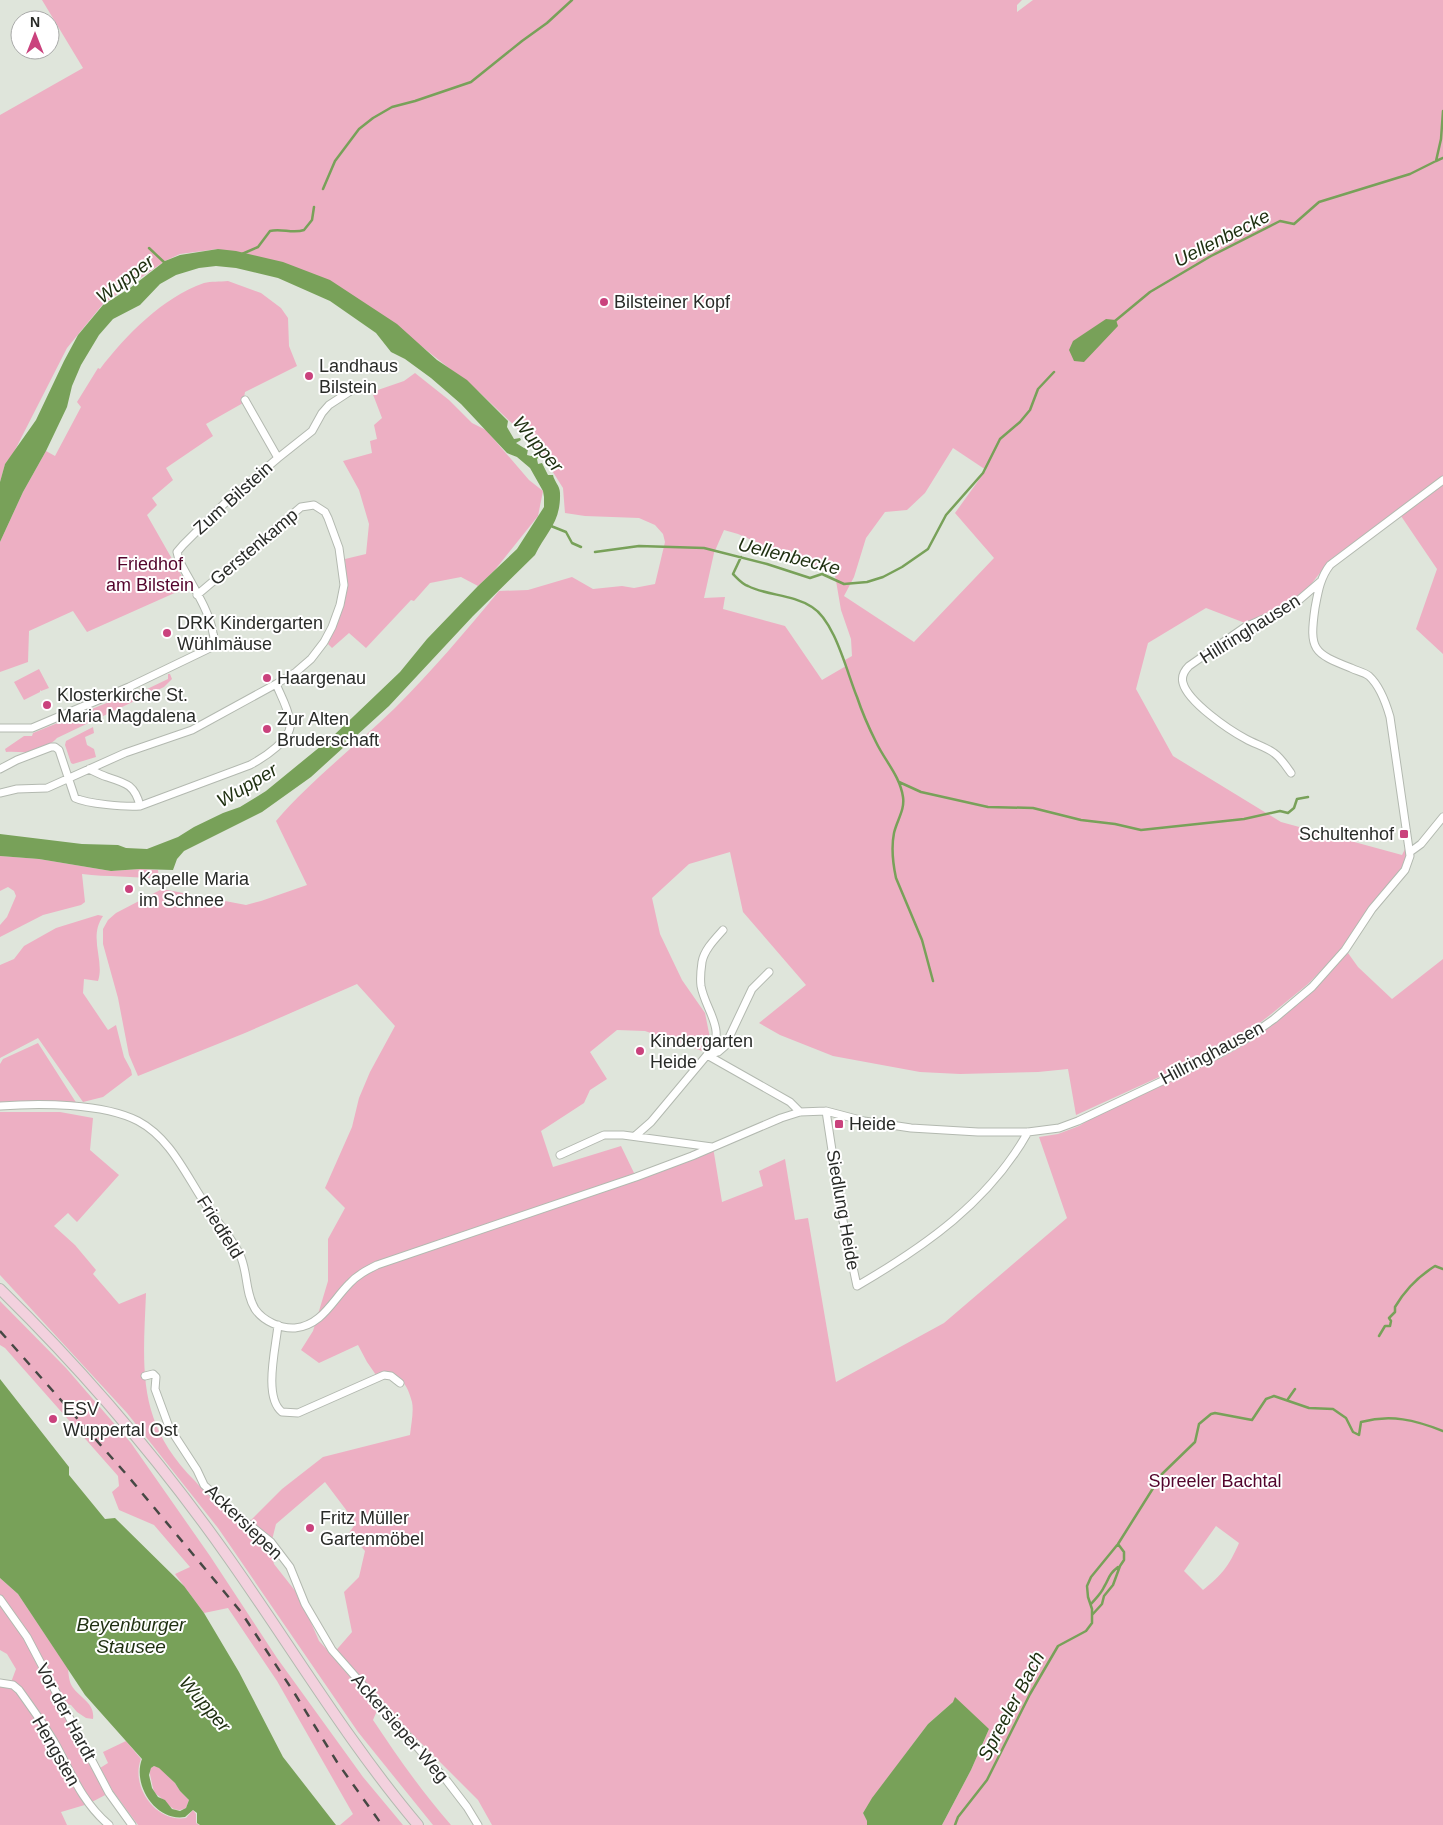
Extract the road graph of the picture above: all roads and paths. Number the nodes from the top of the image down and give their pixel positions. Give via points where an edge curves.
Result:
1 (352, 390) dead end
2 (245, 400) dead end
3 (278, 458) junction
4 (1443, 480) edge
5 (1320, 582) junction
6 (197, 595) junction
7 (276, 684) junction
8 (0, 728) edge
9 (0, 769) edge
10 (89, 769) junction
11 (1291, 773) dead end
12 (68, 780) junction
13 (0, 793) edge
14 (140, 806) junction
15 (1443, 817) edge
16 (1410, 852) junction
17 (723, 930) dead end
18 (769, 972) dead end
19 (707, 1055) junction
20 (0, 1106) edge
21 (826, 1111) junction
22 (800, 1112) junction
23 (1028, 1132) junction
24 (635, 1136) junction
25 (713, 1147) junction
26 (560, 1155) dead end
27 (0, 1289) edge
28 (278, 1326) junction
29 (145, 1376) dead end
30 (400, 1383) dead end
31 (0, 1600) edge
32 (332, 1650) joint
33 (0, 1683) edge
34 (109, 1825) edge
35 (132, 1825) edge
36 (418, 1825) edge
37 (478, 1825) edge

1 - 3 street, Zum Bilstein via 322,412 312,431
2 - 3 street, Zum Bilstein
3 - 6 street, Zum Bilstein via 225,502 177,552
4 - 5 street, Hillringhausen via 1333,562
5 - 11 street, Hillringhausen via 1299,600 1245,627 1189,666 1182,677 1185,688 1196,702 1245,739 1272,752
5 - 16 street, Hillringhausen via 1314,644 1328,659 1370,677 1386,703
6 - 7 street, Gerstenkamp via 301,507 314,505 325,512 339,548 344,585 340,605 324,642 311,659
6 - 8 street, Zum Bilstein via 213,633 212,645 206,650 32,728
7 - 10 street via 192,730 124,753
7 - 14 street via 290,720 288,732 278,745 250,765
9 - 12 street via 55,747 59,750
10 - 12 street
10 - 14 street via 125,783 138,796
12 - 13 street via 48,788
12 - 14 street via 73,795 78,799
15 - 16 street via 1421,844
16 - 23 street, Hillringhausen via 1405,870 1372,909 1345,950 1312,987 1261,1028 1217,1055 1078,1121 1059,1128
17 - 19 street via 702,961 701,985 716,1029 715,1047
18 - 19 street via 752,989 725,1046
19 - 22 street via 790,1102
19 - 24 street
20 - 28 street, Friedfeld via 49,1105 104,1110 130,1117 153,1131 171,1150 238,1251 256,1311
21 - 22 street
21 - 23 street via 864,1122 910,1128
21 - 23 street, Siedlung Heide via 857,1286 910,1254 956,1220 995,1180 1016,1154
22 - 25 street
24 - 25 street
24 - 26 street via 604,1135
25 - 28 street via 636,1177 377,1265 352,1280 315,1321 294,1328
27 - 36 main road via 75,1365 167,1473 269,1616 349,1736
28 - 30 street via 272,1381 276,1406 282,1412 298,1413 384,1375
29 - 32 street, Ackersiepen via 153,1374 156,1377 155,1389 169,1427 204,1485 271,1542 290,1567 305,1604
31 - 35 street, Vor der Hardt via 27,1637 109,1793
32 - 37 street, Ackersieper Weg via 447,1781
33 - 34 street, Hengsten via 13,1685 19,1690 55,1744 88,1804

